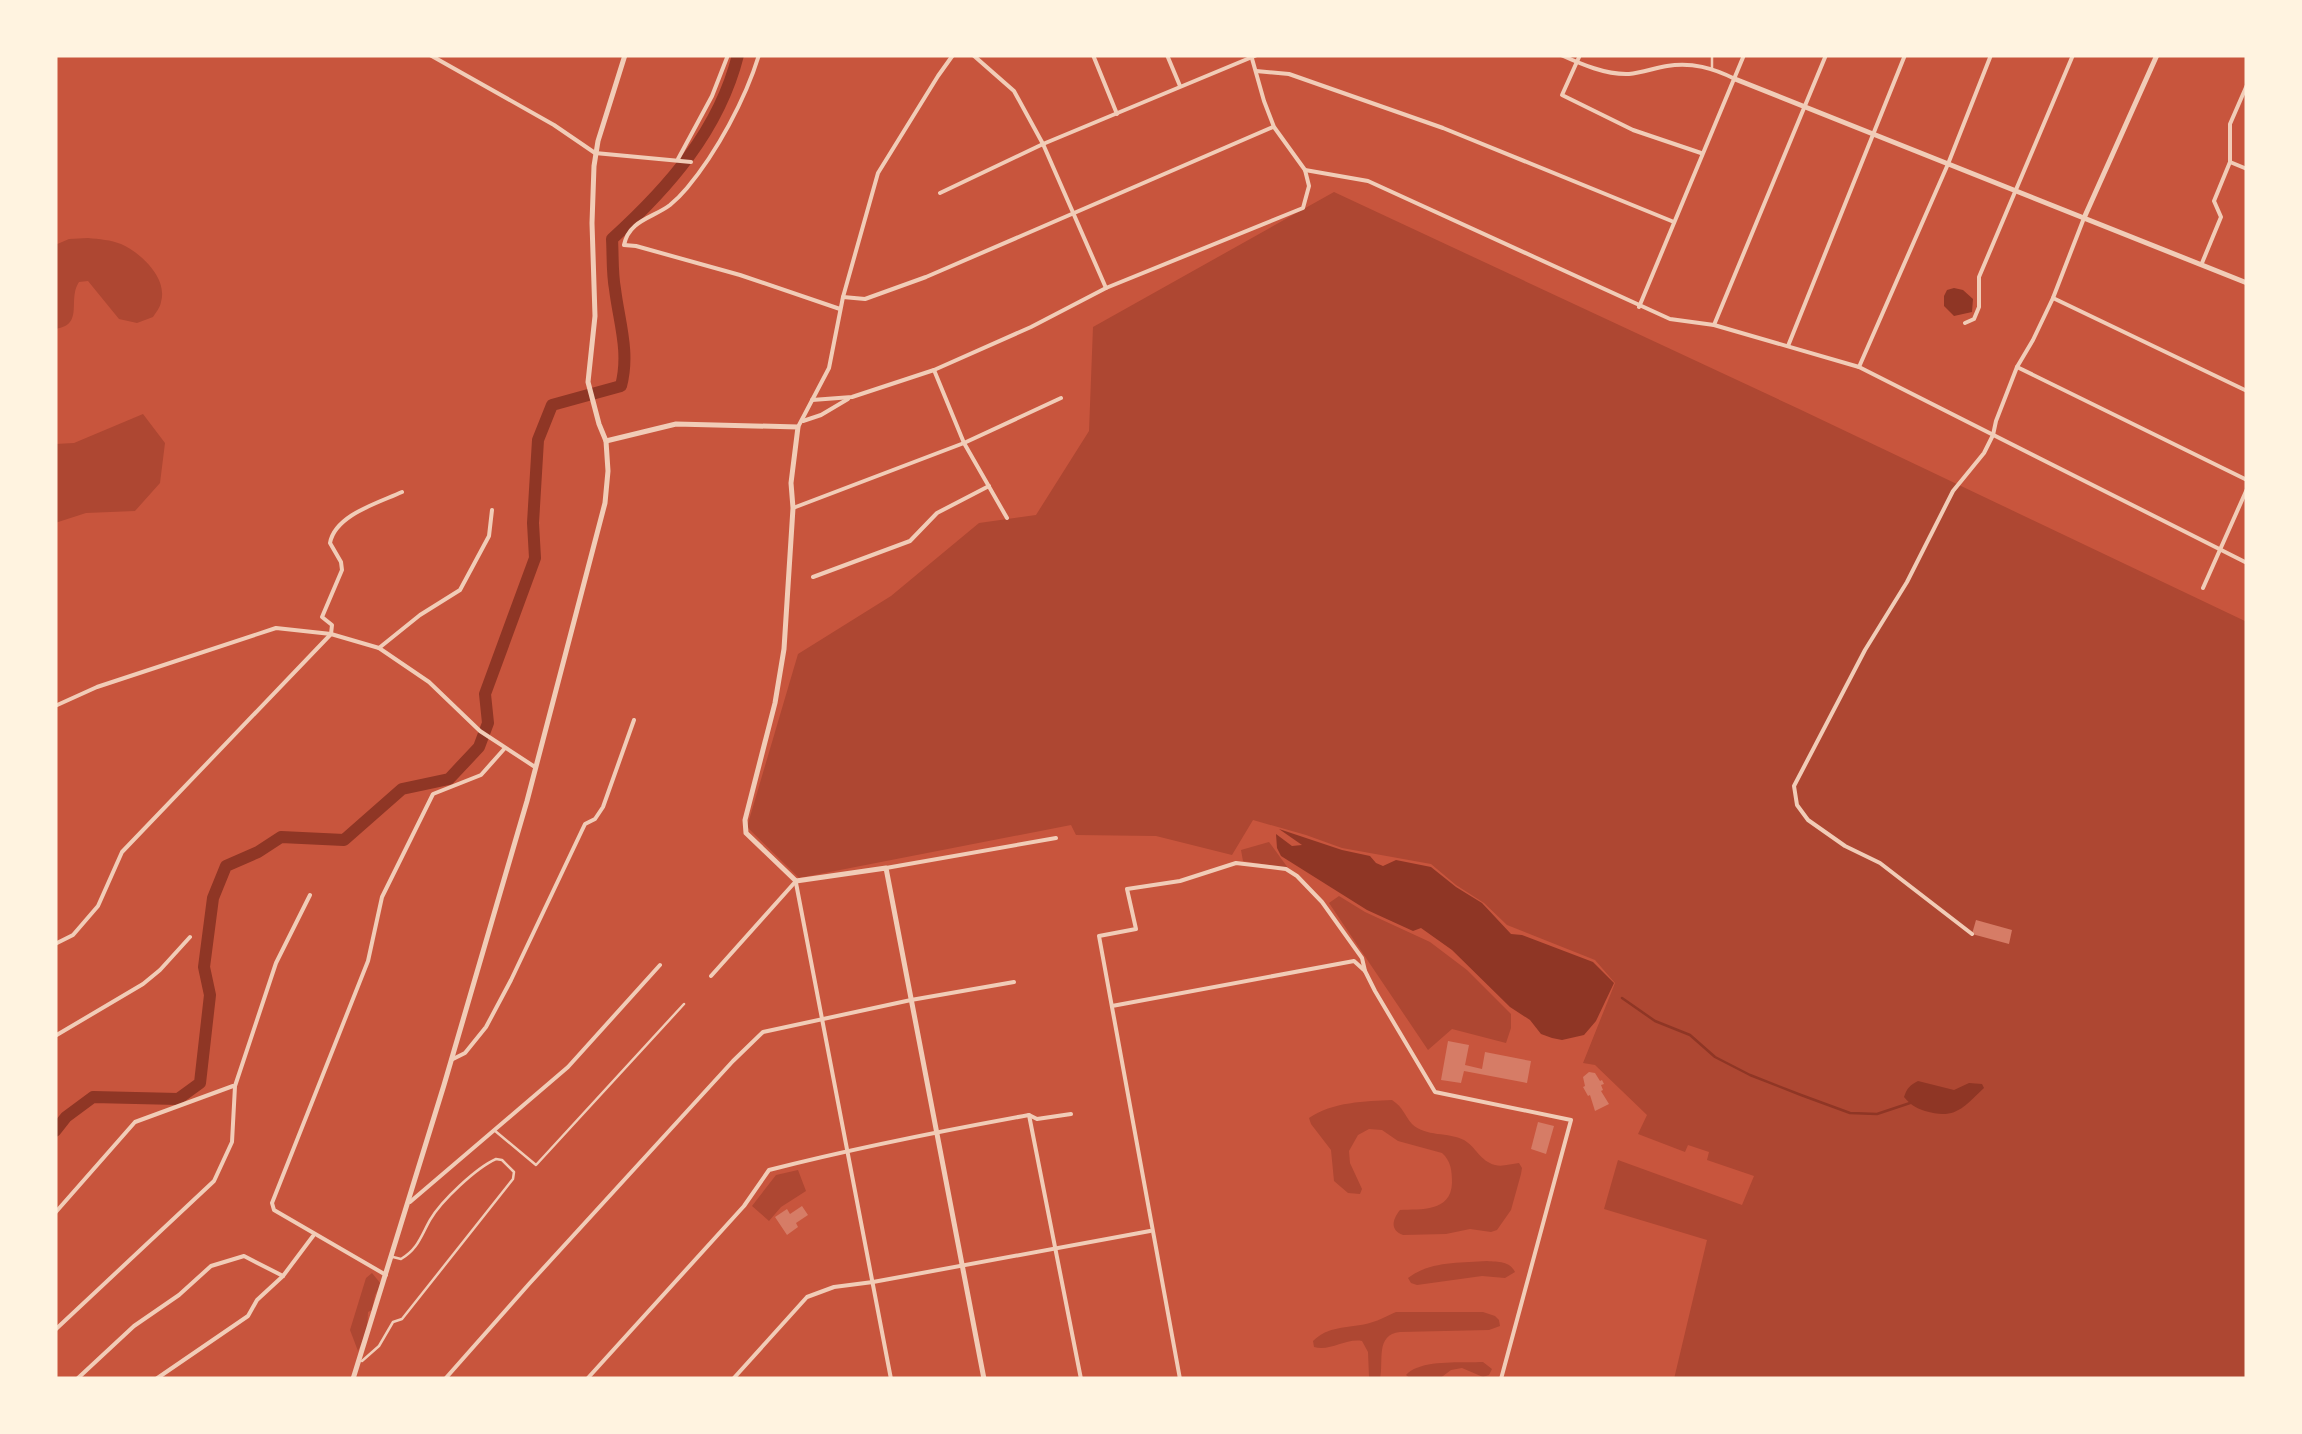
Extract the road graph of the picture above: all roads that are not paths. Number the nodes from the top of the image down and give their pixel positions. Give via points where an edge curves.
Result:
1 (430, 55) edge
2 (625, 55) edge
3 (728, 55) edge
4 (759, 55) edge
5 (953, 55) edge
6 (973, 55) edge
7 (1093, 55) edge
8 (1167, 55) edge
9 (1561, 55) edge
10 (1580, 55) edge
11 (1673, 55) edge
12 (1712, 55) edge
13 (1741, 55) edge
14 (1826, 55) edge
15 (1905, 55) edge
16 (1992, 55) edge
17 (2073, 55) edge
18 (2156, 55) edge
19 (1254, 56) edge
20 (1577, 62) junction
21 (1672, 65) junction
22 (1712, 68) junction
23 (1256, 71) junction
24 (1735, 79) junction
25 (2247, 85) edge
26 (1180, 86) junction
27 (1804, 108) junction
28 (1117, 114) junction
29 (1274, 127) junction
30 (1872, 134) junction
31 (1043, 144) junction
32 (595, 153) junction
33 (1703, 154) junction
34 (681, 159) junction
35 (691, 162) dead end
36 (2230, 162) junction
37 (1948, 164) junction
38 (2247, 169) edge
39 (1305, 170) junction
40 (2016, 191) junction
41 (940, 194) dead end
42 (1072, 212) junction
43 (2084, 218) junction
44 (1674, 222) junction
45 (2202, 263) junction
46 (2247, 283) edge
47 (1106, 288) junction
48 (843, 297) junction
49 (2053, 298) junction
50 (1638, 307) junction
51 (840, 310) junction
52 (1965, 323) dead end
53 (1714, 325) junction
54 (1788, 346) junction
55 (1859, 367) junction
56 (2017, 367) junction
57 (934, 370) junction
58 (2247, 391) edge
59 (852, 396) junction
60 (1061, 398) dead end
61 (812, 400) junction
62 (800, 424) junction
63 (1993, 435) junction
64 (606, 441) junction
65 (964, 443) junction
66 (2247, 480) edge
67 (989, 486) junction
68 (2247, 489) edge
69 (402, 492) dead end
70 (794, 508) junction
71 (492, 510) dead end
72 (1007, 518) dead end
73 (2219, 551) junction
74 (2247, 564) edge
75 (814, 576) dead end
76 (2203, 588) dead end
77 (331, 634) junction
78 (379, 648) junction
79 (55, 706) edge
80 (634, 720) dead end
81 (506, 748) junction
82 (534, 767) junction
83 (1056, 838) dead end
84 (886, 868) junction
85 (796, 881) junction
86 (310, 894) dead end
87 (1972, 934) dead end
88 (190, 936) dead end
89 (55, 944) edge
90 (660, 965) dead end
91 (1365, 971) junction
92 (710, 976) dead end
93 (1014, 982) dead end
94 (911, 1000) junction
95 (684, 1004) dead end
96 (1112, 1006) junction
97 (822, 1019) junction
98 (55, 1036) edge
99 (463, 1039) junction
100 (478, 1039) junction
101 (452, 1060) junction
102 (235, 1086) junction
103 (1071, 1114) dead end
104 (1028, 1115) junction
105 (494, 1130) junction
106 (936, 1132) junction
107 (848, 1150) junction
108 (408, 1204) junction
109 (55, 1213) edge
110 (1152, 1230) junction
111 (314, 1235) junction
112 (1055, 1249) junction
113 (392, 1256) junction
114 (961, 1265) junction
115 (386, 1275) junction
116 (283, 1276) junction
117 (873, 1282) junction
118 (55, 1330) edge
119 (358, 1364) junction
120 (77, 1379) edge
121 (156, 1379) edge
122 (353, 1379) edge
123 (445, 1379) edge
124 (587, 1379) edge
125 (733, 1379) edge
126 (891, 1379) edge
127 (984, 1379) edge
128 (1081, 1379) edge
129 (1180, 1379) edge
130 (1501, 1379) edge

1 - 32 street
2 - 32 street
3 - 34 street
4 - 51 street via 738,106 688,188 633,226 624,245 740,274
5 - 48 street via 878,173
6 - 31 street via 1014,91
7 - 28 street
8 - 26 street
9 - 20 street
10 - 20 street
11 - 21 street
12 - 22 lane
13 - 24 street
14 - 27 street
15 - 30 street
16 - 37 street
17 - 40 street
18 - 43 street
19 - 23 street
19 - 26 street
20 - 21 street via 1628,74
20 - 33 street via 1562,96
21 - 22 street
22 - 24 street
23 - 29 street
23 - 44 street via 1289,74 1443,128
24 - 27 street
24 - 33 street
25 - 36 street via 2230,124
26 - 28 street
27 - 30 street
27 - 53 street
28 - 31 street
29 - 39 street
29 - 42 street
30 - 37 street
30 - 54 street
31 - 41 street
31 - 42 street
32 - 34 street
32 - 64 street via 588,382
33 - 44 street
34 - 35 street
36 - 38 street
36 - 45 street via 2214,201 2222,217
37 - 40 street
37 - 55 street
39 - 47 street via 1303,208
39 - 50 street via 1368,181
40 - 43 street
40 - 52 street via 1979,276 1979,308
42 - 47 street
42 - 48 street via 865,300
43 - 45 street
43 - 49 street
44 - 50 street
45 - 46 street
47 - 57 street
48 - 51 street
49 - 56 street
49 - 58 street
50 - 53 street
51 - 61 street via 829,368
53 - 54 street
54 - 55 street
55 - 63 street
56 - 63 street
56 - 66 street
57 - 59 street
57 - 65 street
59 - 61 street
59 - 62 street
60 - 65 street
61 - 62 street
62 - 64 street via 676,424
62 - 70 street via 790,483
63 - 73 street
63 - 87 street via 1953,492 1794,786 1808,820
64 - 82 street via 606,503
65 - 67 street
65 - 70 street
67 - 72 street
67 - 75 street via 937,513 910,540
68 - 73 street
69 - 77 street via 345,518 332,531 342,570 322,617 332,625
70 - 85 street via 784,649 745,820 746,833
71 - 78 street via 489,536 460,590
73 - 74 street
73 - 76 street
77 - 78 street
77 - 79 street via 276,628
77 - 89 street via 122,852 98,906 73,935
78 - 81 street
80 - 100 street via 602,807 584,824
81 - 82 street
81 - 111 street via 481,775 433,794 382,898 368,961 272,1203
82 - 99 street
83 - 84 street
84 - 85 street
84 - 94 street
85 - 92 street
85 - 97 street
86 - 102 street via 276,962
88 - 98 street via 143,984
90 - 105 street via 568,1067
91 - 96 street via 1350,960
91 - 96 street via 1353,945 1298,876 1236,863 1128,890 1136,929 1099,936
91 - 130 street via 1435,1092 1571,1120
93 - 94 street
94 - 97 street
94 - 106 street
95 - 105 lane via 536,1165
96 - 110 street
97 - 107 street
97 - 123 street via 763,1032 748,1046
99 - 100 street
99 - 101 street
100 - 101 street
101 - 108 street
102 - 109 street via 135,1122
102 - 118 street via 232,1142 214,1181
103 - 104 street
104 - 106 street
104 - 112 street
105 - 108 street
106 - 107 street
106 - 114 street
107 - 117 street
107 - 124 street via 769,1170
108 - 113 street
110 - 112 street
110 - 129 street
111 - 115 street
111 - 116 street
112 - 114 street
112 - 128 street
113 - 115 street
113 - 119 lane via 415,1248 441,1206 486,1163 496,1159 510,1166 513,1180
114 - 117 street
114 - 127 street
115 - 119 street
116 - 120 street via 244,1256 211,1266
116 - 121 street via 248,1316
117 - 125 street via 806,1297
117 - 126 street
119 - 122 street

